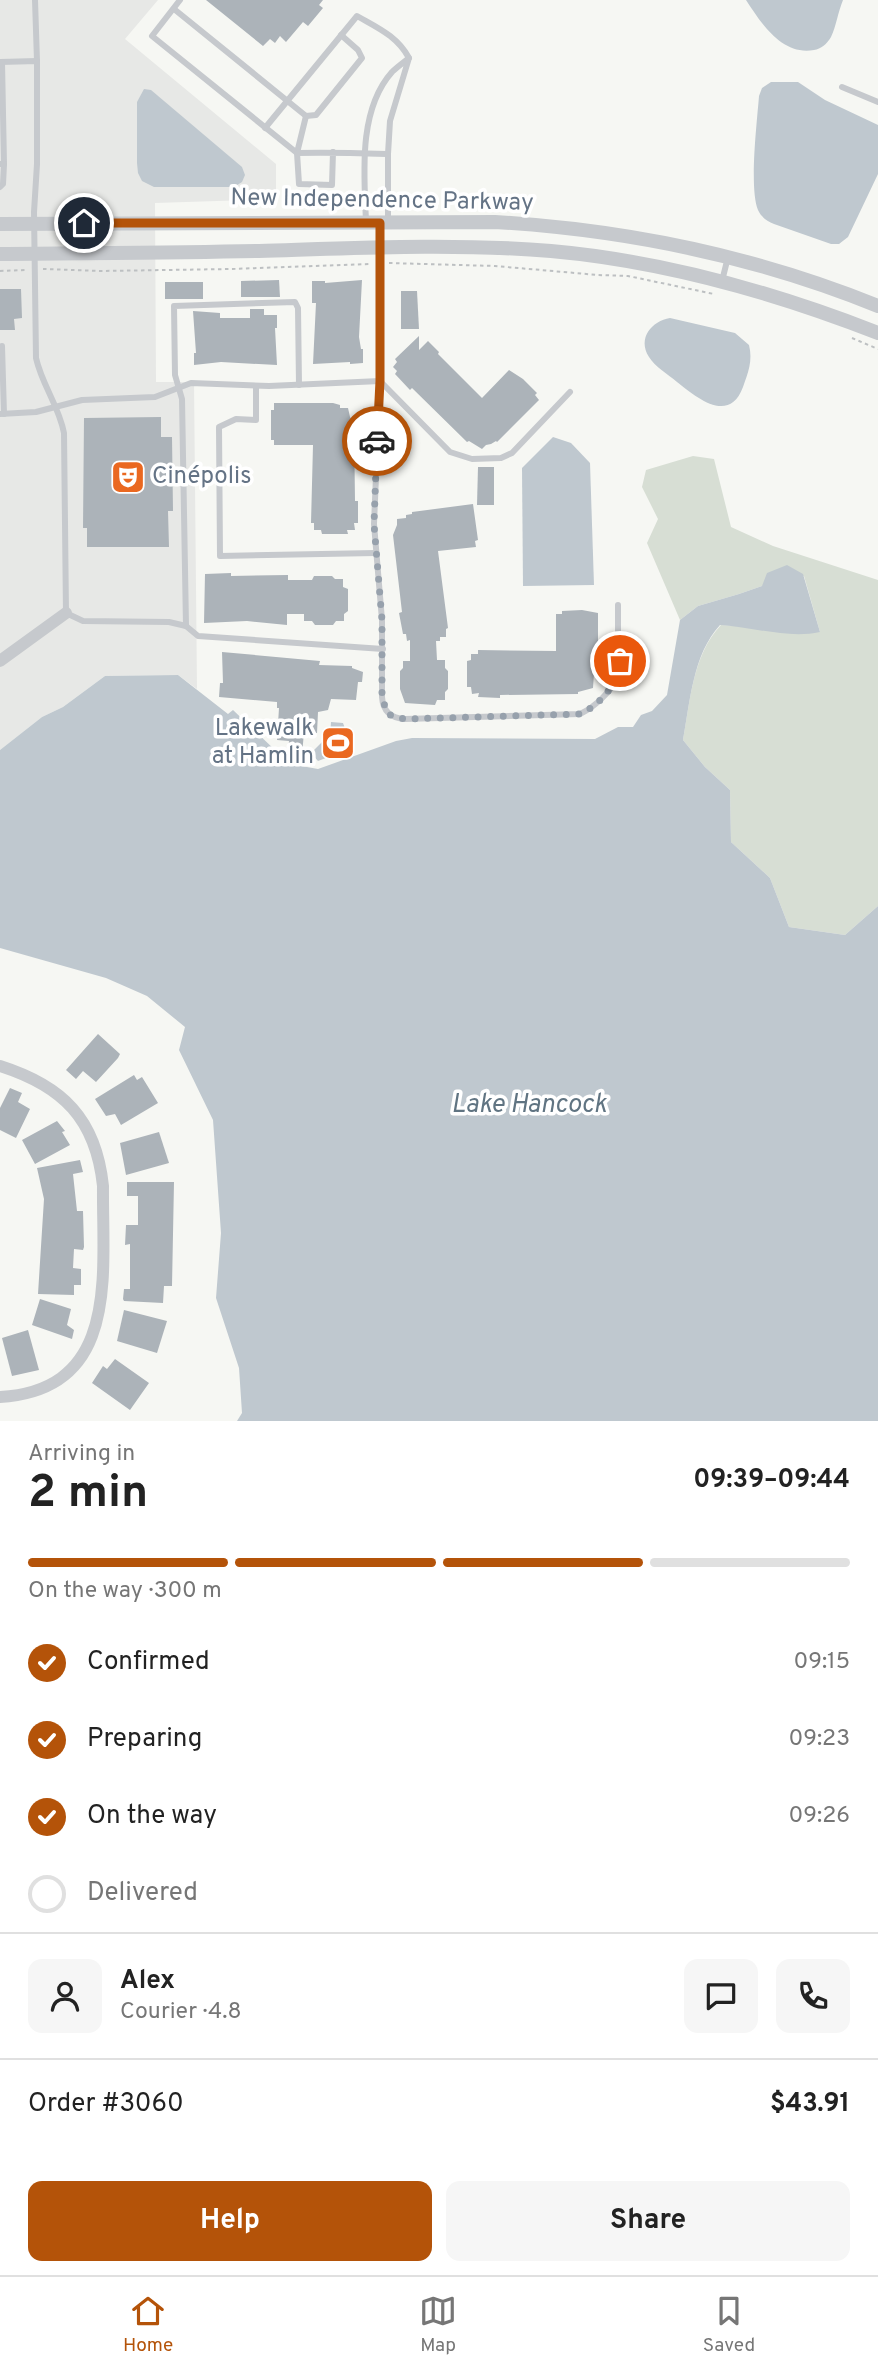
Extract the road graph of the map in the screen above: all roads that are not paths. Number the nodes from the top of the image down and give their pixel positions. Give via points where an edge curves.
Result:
1 (35, 0) edge
2 (180, 0) edge
3 (174, 9) junction
4 (341, 35) junction
5 (409, 58) junction
6 (37, 61) junction
7 (1, 62) edge
8 (842, 87) dead end
9 (287, 101) junction
10 (878, 103) edge
11 (306, 116) junction
12 (265, 128) junction
13 (333, 152) junction
14 (297, 153) junction
15 (366, 153) junction
16 (388, 154) junction
17 (2, 164) edge
18 (0, 187) edge
19 (378, 223) junction
20 (0, 224) edge
21 (34, 224) junction
22 (381, 247) junction
23 (0, 254) edge
24 (34, 254) junction
25 (728, 256) junction
26 (722, 281) junction
27 (878, 306) edge
28 (878, 333) edge
29 (2, 346) dead end
30 (380, 381) junction
31 (299, 385) junction
32 (256, 386) junction
33 (179, 387) junction
34 (570, 392) dead end
35 (55, 405) junction
36 (2, 414) edge
37 (376, 552) junction
38 (618, 605) dead end
39 (66, 613) junction
40 (186, 626) junction
41 (383, 649) junction
42 (0, 661) edge
43 (0, 1066) edge
44 (0, 1397) edge

1 - 6 lane
2 - 3 lane
3 - 9 lane
3 - 12 lane via 152,36
4 - 5 lane via 356,16 389,33
4 - 9 lane
4 - 11 lane via 362,58 316,115
5 - 15 lane via 392,72 378,97 367,131
5 - 16 lane via 390,121
6 - 7 lane
6 - 21 lane
7 - 17 lane
8 - 10 lane
9 - 11 lane
9 - 12 lane
11 - 14 lane
12 - 14 lane
13 - 14 lane
13 - 14 lane via 334,181 330,185 299,184
13 - 15 lane
15 - 16 lane
15 - 19 lane
16 - 19 lane
17 - 18 lane
19 - 21 street, New Independence Parkway
19 - 22 lane
19 - 25 street, New Independence Parkway via 554,226 628,235
20 - 21 street, New Independence Parkway
21 - 24 lane
22 - 24 street, New Independence Parkway
22 - 26 street, New Independence Parkway via 551,251
22 - 30 lane
23 - 24 street, New Independence Parkway
24 - 35 lane via 36,358
25 - 26 lane
25 - 27 street, New Independence Parkway via 821,283
26 - 28 street, New Independence Parkway via 791,300
29 - 36 lane
30 - 31 lane
30 - 34 lane via 450,452 471,459 512,453
30 - 37 lane
31 - 32 lane
31 - 33 lane via 295,302 174,306
32 - 33 lane via 198,383
32 - 37 lane via 256,421 236,419 219,427 220,556
33 - 35 lane via 155,397
33 - 40 lane
35 - 36 lane via 30,413
35 - 39 lane via 64,439
37 - 41 lane
38 - 41 lane via 616,680 590,708 573,715 392,716 382,704
39 - 40 lane via 83,621
39 - 42 street
40 - 41 lane via 198,636
43 - 44 street via 30,1075 66,1101 94,1144 103,1186 101,1306 90,1346 61,1377 39,1390

